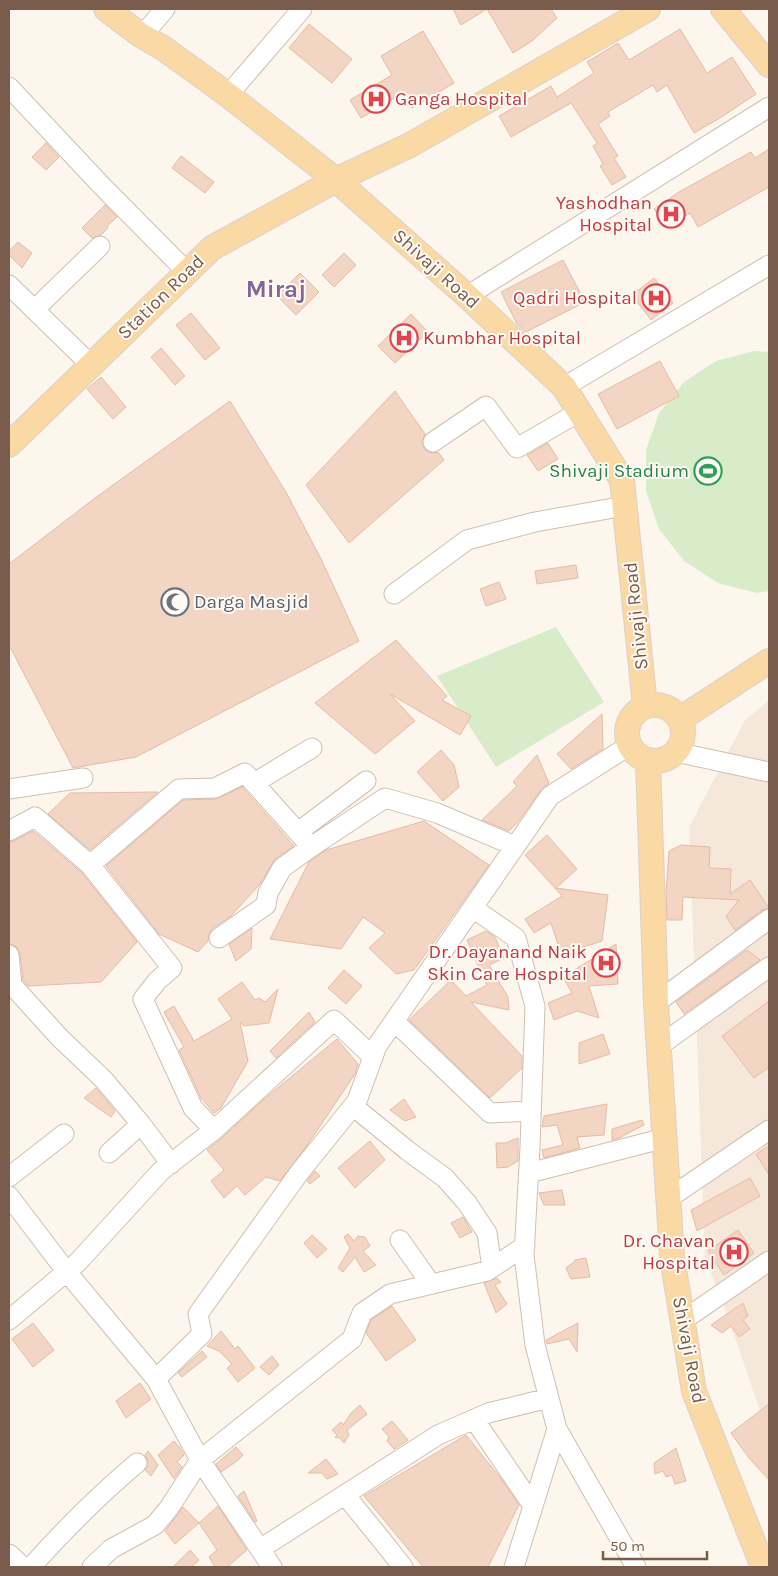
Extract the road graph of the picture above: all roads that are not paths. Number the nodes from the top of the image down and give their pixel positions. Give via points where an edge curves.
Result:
1 (106, 9) edge
2 (165, 9) edge
3 (302, 9) edge
4 (648, 9) edge
5 (723, 9) edge
6 (142, 36) junction
7 (769, 65) edge
8 (9, 87) edge
9 (228, 95) junction
10 (769, 107) edge
11 (336, 180) junction
12 (100, 246) dead end
13 (769, 265) edge
14 (187, 272) junction
15 (9, 285) edge
16 (467, 296) junction
17 (34, 310) junction
18 (90, 365) junction
19 (564, 387) junction
20 (579, 412) junction
21 (433, 442) dead end
22 (9, 445) edge
23 (625, 506) junction
24 (394, 594) dead end
25 (769, 661) edge
26 (645, 706) junction
27 (680, 719) junction
28 (630, 745) junction
29 (312, 748) dead end
30 (676, 752) junction
31 (648, 760) junction
32 (769, 772) edge
33 (83, 778) dead end
34 (366, 781) dead end
35 (254, 783) junction
36 (9, 789) edge
37 (9, 831) edge
38 (298, 832) junction
39 (311, 846) junction
40 (516, 846) junction
41 (90, 865) junction
42 (473, 908) junction
43 (769, 919) edge
44 (219, 938) dead end
45 (9, 955) edge
46 (769, 967) edge
47 (10, 986) edge
48 (656, 1003) junction
49 (394, 1022) junction
50 (659, 1046) junction
51 (373, 1057) junction
52 (353, 1106) junction
53 (531, 1110) junction
54 (141, 1124) junction
55 (214, 1130) junction
56 (769, 1130) edge
57 (64, 1134) dead end
58 (665, 1138) junction
59 (109, 1153) dead end
60 (171, 1164) junction
61 (529, 1173) junction
62 (9, 1177) edge
63 (9, 1196) edge
64 (669, 1198) junction
65 (400, 1240) dead end
66 (524, 1246) junction
67 (769, 1261) edge
68 (492, 1268) junction
69 (66, 1271) junction
70 (431, 1284) junction
71 (9, 1320) edge
72 (682, 1321) junction
73 (156, 1379) junction
74 (549, 1398) junction
75 (474, 1419) junction
76 (557, 1429) junction
77 (200, 1460) junction
78 (137, 1462) dead end
79 (345, 1495) junction
80 (533, 1506) junction
81 (260, 1549) junction
82 (9, 1554) edge
83 (23, 1567) edge
84 (31, 1567) edge
85 (92, 1567) edge
86 (272, 1567) edge
87 (403, 1567) edge
88 (514, 1567) edge
89 (636, 1567) edge
90 (763, 1567) edge

1 - 6 main road, Shivaji Road
2 - 6 street
3 - 9 street
4 - 11 main road, Station Road via 410,145
5 - 7 main road
6 - 9 main road, Shivaji Road
8 - 14 street
9 - 11 main road, Shivaji Road
10 - 16 street
11 - 14 main road, Station Road via 212,248
11 - 16 main road, Shivaji Road
12 - 17 street
13 - 19 street
14 - 18 main road, Station Road
15 - 17 street
16 - 19 main road, Shivaji Road
17 - 18 street
18 - 22 main road, Station Road
19 - 20 main road, Shivaji Road
20 - 21 street via 517,448 486,406
20 - 23 main road, Shivaji Road via 622,480
23 - 24 street via 535,522 467,540
23 - 26 main road, Shivaji Road
25 - 27 main road
26 - 27 main road via 661,705 675,712
26 - 28 main road via 629,722
27 - 30 main road via 683,740
28 - 31 main road
28 - 40 street via 550,796
29 - 35 street
30 - 31 main road via 663,760
30 - 32 street
31 - 48 main road, Shivaji Road
33 - 36 street
34 - 38 street
35 - 38 street
35 - 41 street via 245,773 215,788 179,789
37 - 41 street via 35,817
38 - 39 street
39 - 40 street via 385,798 437,813
39 - 44 street via 282,868 268,893 266,905
40 - 42 street
41 - 55 street via 172,968 143,999 194,1108
42 - 49 street
42 - 53 street via 516,938 535,1006
43 - 48 street
45 - 47 street
46 - 50 street
47 - 54 street via 104,1080
48 - 50 main road, Shivaji Road
49 - 51 street
49 - 53 street via 490,1113
50 - 58 main road, Shivaji Road
51 - 52 street
51 - 55 street via 334,1020
52 - 68 street via 445,1178 467,1203 488,1233
52 - 73 street via 299,1173 198,1314 202,1334
53 - 61 street
54 - 59 street
54 - 60 street
55 - 60 street
56 - 64 street
57 - 62 street
58 - 61 street
58 - 64 main road, Shivaji Road
60 - 69 street
61 - 66 street
63 - 69 street
64 - 72 main road, Shivaji Road via 672,1257
65 - 70 street
66 - 68 street
66 - 74 street via 535,1344
67 - 72 street
68 - 70 street
69 - 71 street
69 - 73 street
70 - 77 street via 390,1294 362,1313 352,1339
72 - 90 main road, Shivaji Road via 694,1392
73 - 77 street
74 - 75 street
74 - 76 street
75 - 79 street via 438,1435
75 - 80 street
76 - 80 street
76 - 89 street
77 - 81 street
77 - 85 street via 155,1525 111,1549
78 - 84 street via 64,1530
79 - 81 street
79 - 87 street
80 - 88 street
81 - 86 street
82 - 83 street

